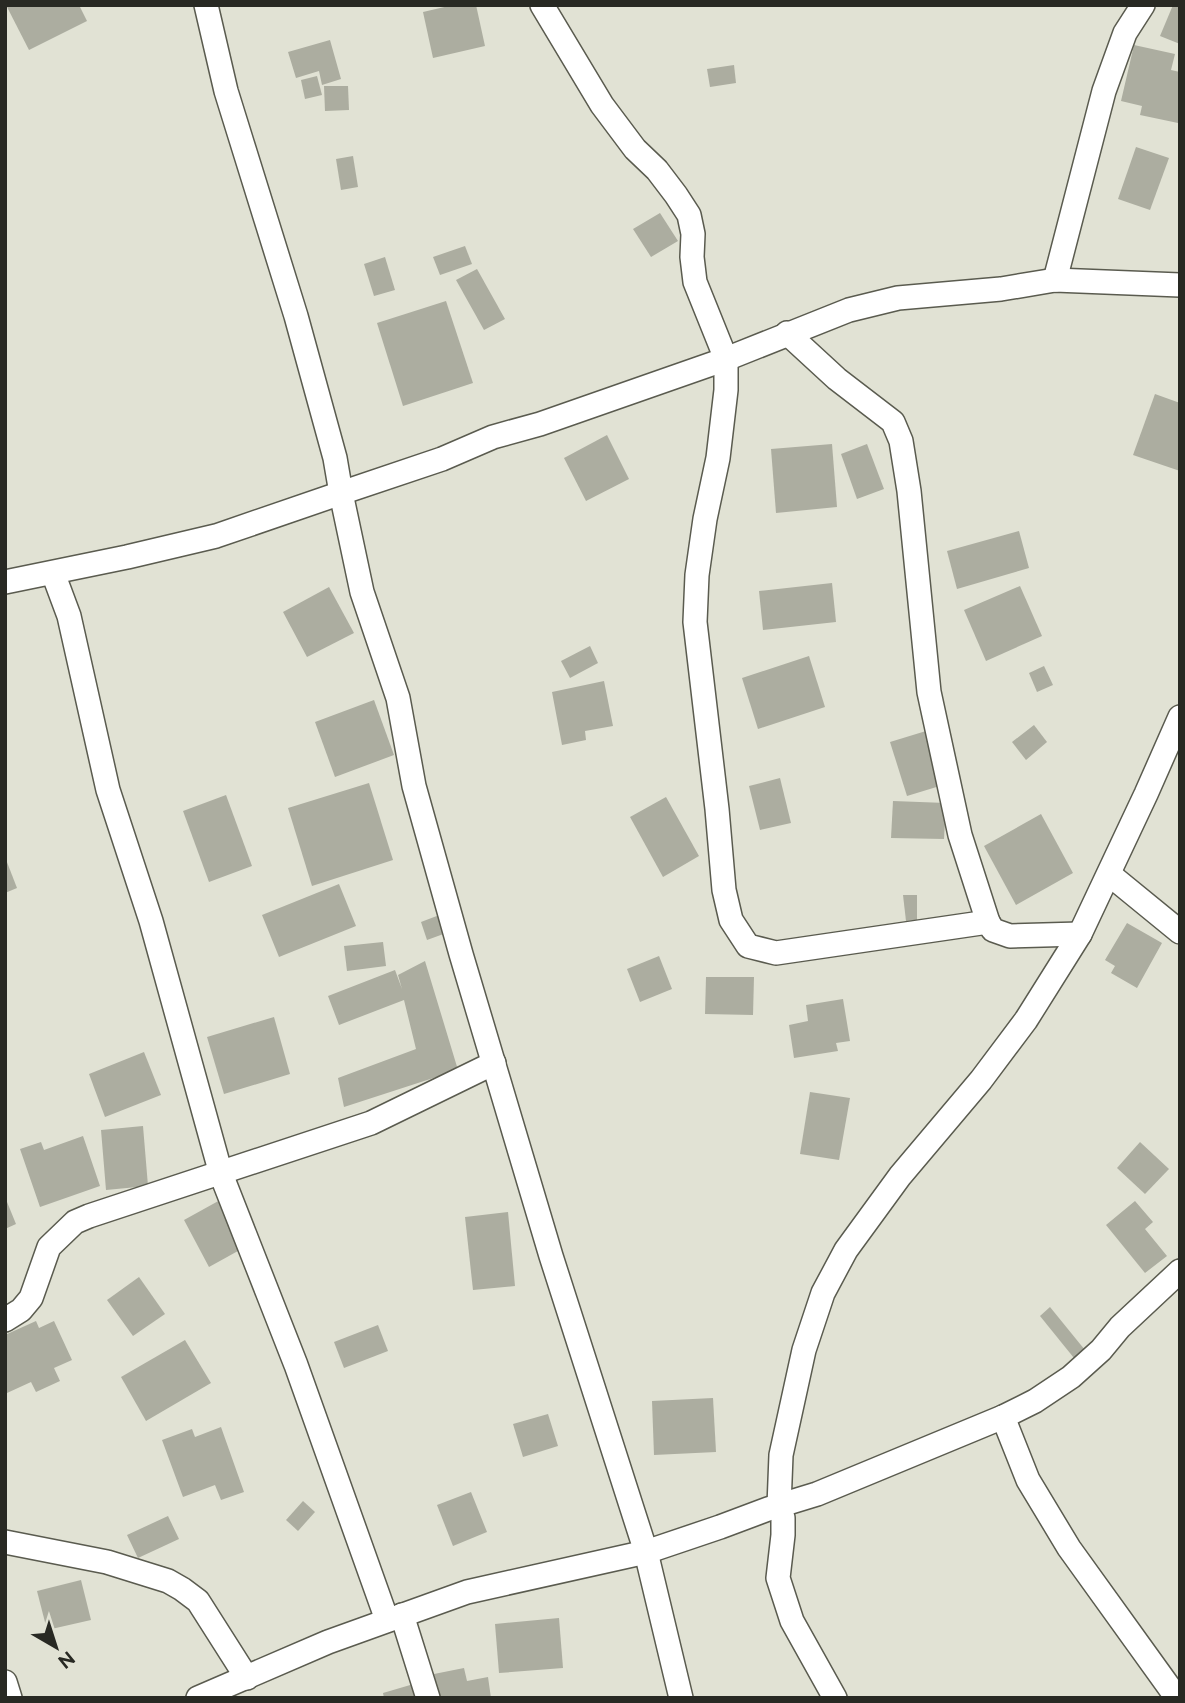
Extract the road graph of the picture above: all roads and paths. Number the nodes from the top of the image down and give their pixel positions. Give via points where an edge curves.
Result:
1 (206, 5) edge
2 (542, 5) edge
3 (1143, 5) edge
4 (1055, 280) junction
5 (1180, 285) edge
6 (787, 333) junction
7 (726, 359) junction
8 (341, 493) junction
9 (53, 573) junction
10 (5, 582) edge
11 (1180, 718) edge
12 (1109, 874) junction
13 (988, 922) junction
14 (1180, 932) edge
15 (1080, 934) junction
16 (494, 1063) junction
17 (221, 1174) junction
18 (1180, 1271) edge
19 (5, 1320) edge
20 (1003, 1417) junction
21 (779, 1506) junction
22 (5, 1542) edge
23 (646, 1552) junction
24 (394, 1617) junction
25 (247, 1678) junction
26 (5, 1682) edge
27 (10, 1698) edge
28 (198, 1698) edge
29 (428, 1698) edge
30 (681, 1698) edge
31 (835, 1698) edge
32 (1177, 1698) edge

1 - 8 street via 226,91 307,354
2 - 7 street via 602,105 689,215 695,282
3 - 4 street via 1125,33 1104,91
4 - 5 street
4 - 6 street via 898,298
6 - 7 street
6 - 13 street via 893,422 901,441 929,692 960,835
7 - 8 street
7 - 13 street via 718,458 697,575 695,622 731,920 748,946 776,953
8 - 9 street via 216,537
8 - 16 street via 362,592 398,698 414,786
9 - 10 street
9 - 17 street via 69,616 108,790 151,921
11 - 12 street
12 - 14 street
12 - 15 street
13 - 15 street via 993,930 1010,936
15 - 21 street via 1026,1020 846,1250 823,1293 804,1350 781,1455
16 - 17 street via 371,1123
16 - 23 street
17 - 19 street via 75,1222 49,1247 31,1298
17 - 24 street
18 - 20 street via 1071,1377
20 - 21 street
20 - 32 street via 1028,1480 1069,1548
21 - 23 street
21 - 31 street via 783,1535 778,1578 792,1621
22 - 25 street via 107,1562 182,1588 198,1601
23 - 24 street via 467,1592
23 - 30 street
24 - 25 street
24 - 29 street
25 - 28 street
26 - 27 street

